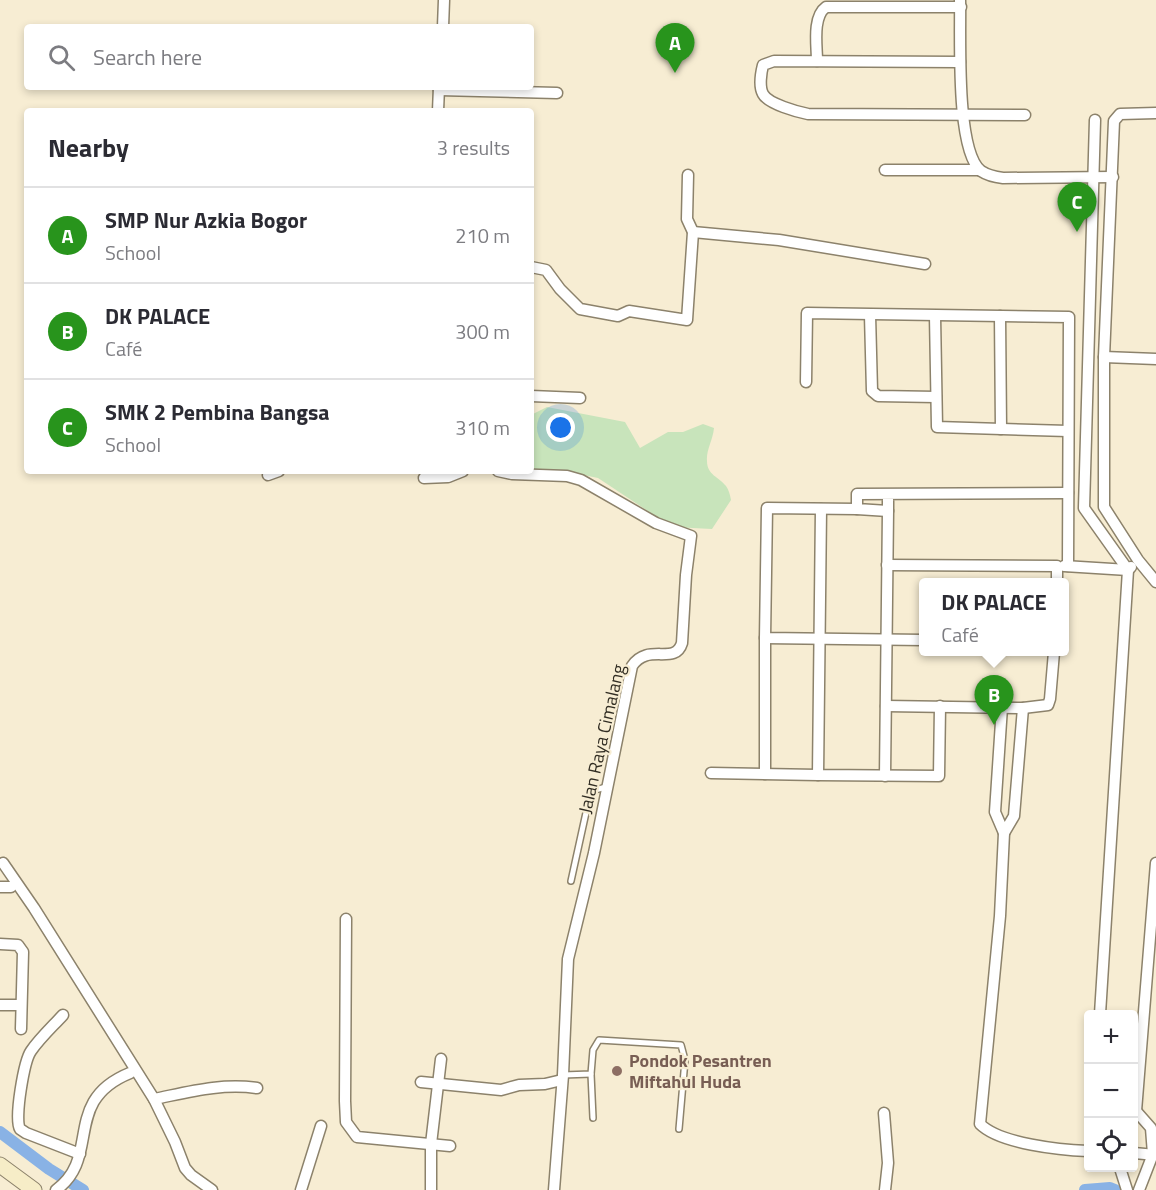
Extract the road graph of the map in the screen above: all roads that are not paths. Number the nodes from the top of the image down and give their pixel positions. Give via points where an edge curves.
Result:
1 (444, 0) edge
2 (913, 0) edge
3 (961, 3) edge
4 (894, 6) junction
5 (443, 24) edge
6 (817, 61) junction
7 (960, 62) junction
8 (439, 90) edge
9 (486, 90) edge
10 (557, 93) dead end
11 (438, 108) edge
12 (1156, 113) edge
13 (963, 115) junction
14 (1025, 115) dead end
15 (1095, 120) dead end
16 (885, 170) dead end
17 (979, 170) junction
18 (688, 175) dead end
19 (1113, 177) junction
20 (1095, 179) junction
21 (693, 232) junction
22 (925, 264) dead end
23 (534, 268) edge
24 (1089, 299) junction
25 (1106, 299) junction
26 (870, 315) junction
27 (935, 316) junction
28 (1000, 316) junction
29 (1104, 357) junction
30 (1156, 359) edge
31 (806, 382) dead end
32 (534, 396) edge
33 (936, 397) junction
34 (579, 398) dead end
35 (1001, 429) junction
36 (1068, 431) junction
37 (456, 474) edge
38 (512, 474) edge
39 (424, 478) dead end
40 (1068, 493) junction
41 (888, 494) junction
42 (821, 509) junction
43 (857, 509) junction
44 (888, 511) junction
45 (1138, 560) junction
46 (887, 565) junction
47 (1063, 566) junction
48 (1128, 570) junction
49 (1058, 578) edge
50 (1156, 582) edge
51 (765, 638) junction
52 (819, 639) junction
53 (886, 639) junction
54 (919, 640) edge
55 (1054, 656) edge
56 (886, 706) junction
57 (940, 706) junction
58 (1002, 708) junction
59 (1023, 708) junction
60 (711, 773) dead end
61 (765, 774) junction
62 (818, 775) junction
63 (885, 776) junction
64 (607, 787) junction
65 (1004, 833) junction
66 (1156, 863) edge
67 (3, 864) dead end
68 (571, 881) dead end
69 (346, 919) dead end
70 (0, 944) edge
71 (0, 1005) edge
72 (21, 1005) junction
73 (1100, 1010) edge
74 (63, 1015) dead end
75 (21, 1029) dead end
76 (441, 1059) dead end
77 (130, 1073) dead end
78 (591, 1074) junction
79 (1138, 1076) edge
80 (562, 1077) junction
81 (421, 1082) dead end
82 (439, 1084) junction
83 (257, 1088) dead end
84 (154, 1099) junction
85 (884, 1113) dead end
86 (1138, 1115) edge
87 (593, 1118) dead end
88 (321, 1126) dead end
89 (679, 1129) dead end
90 (431, 1144) junction
91 (450, 1146) dead end
92 (1084, 1151) edge
93 (1138, 1153) edge
94 (80, 1154) junction
95 (1155, 1155) edge
96 (2, 1171) edge
97 (1122, 1172) edge
98 (59, 1188) edge
99 (1127, 1188) edge
100 (1139, 1188) edge
101 (34, 1190) edge
102 (212, 1190) edge
103 (301, 1190) edge
104 (431, 1190) edge
105 (554, 1190) edge
106 (885, 1190) edge

1 - 5 street
2 - 4 street
3 - 4 street
3 - 7 street
4 - 6 street via 823,9 818,21
6 - 7 street
6 - 13 street via 768,62 762,69 763,94 808,114
7 - 13 street
8 - 11 street
9 - 10 street
12 - 19 street via 1116,116
13 - 14 street
13 - 17 street
15 - 20 street
16 - 17 street
17 - 20 street via 1003,178
18 - 21 street via 687,219
19 - 20 street
19 - 25 street
20 - 24 street
21 - 22 street via 779,240
21 - 23 street via 687,321 629,311 618,316 580,309 546,270
24 - 25 street
24 - 48 street via 1084,508
25 - 29 street
26 - 27 street
26 - 31 street via 807,313
26 - 33 street via 872,391 878,396
27 - 28 street
27 - 33 street
28 - 35 street
28 - 36 street via 1069,317
29 - 30 street
29 - 45 street via 1104,507
32 - 34 street
33 - 35 street via 937,428
35 - 36 street
36 - 40 street
37 - 39 street
38 - 64 street, Jalan Raya Cimalang via 581,480 656,523 691,536 680,648 673,654 645,655 632,666
40 - 41 street
40 - 47 street
41 - 43 street via 857,494
41 - 44 street
42 - 43 street
42 - 51 street via 767,508
42 - 52 street
43 - 44 street
44 - 46 street
45 - 48 street
45 - 50 street
46 - 47 street
46 - 53 street
47 - 48 street
47 - 49 street
48 - 73 street
51 - 52 street
51 - 61 street
52 - 53 street
52 - 62 street
53 - 54 street
53 - 56 street
55 - 59 street via 1048,705
56 - 57 street
56 - 63 street
57 - 58 street
57 - 63 street via 939,776
58 - 59 street
58 - 65 street via 995,812
59 - 65 street via 1014,816
60 - 61 street
61 - 62 street
62 - 63 street
64 - 68 lane via 595,790 589,799
64 - 80 street, Jalan Raya Cimalang via 568,959
65 - 92 street via 980,1124 986,1130 1052,1150
66 - 79 street
67 - 84 street
69 - 90 street via 346,1122 357,1137
70 - 72 street via 22,949
71 - 72 street
72 - 75 street
74 - 94 street via 30,1052 16,1120 26,1133
76 - 82 street
77 - 94 street via 108,1084 89,1108
78 - 80 lane
78 - 87 lane
78 - 89 lane via 598,1040 681,1045 685,1060
80 - 82 street via 545,1084 501,1090
80 - 105 street, Jalan Raya Cimalang
81 - 82 street
82 - 90 street
83 - 84 street via 217,1086
84 - 102 street via 185,1168
85 - 106 street via 888,1163
86 - 95 street via 1150,1128
88 - 103 street
90 - 91 street
90 - 104 street
93 - 95 street
94 - 98 street via 72,1174
95 - 100 street
96 - 101 main road
97 - 99 street

